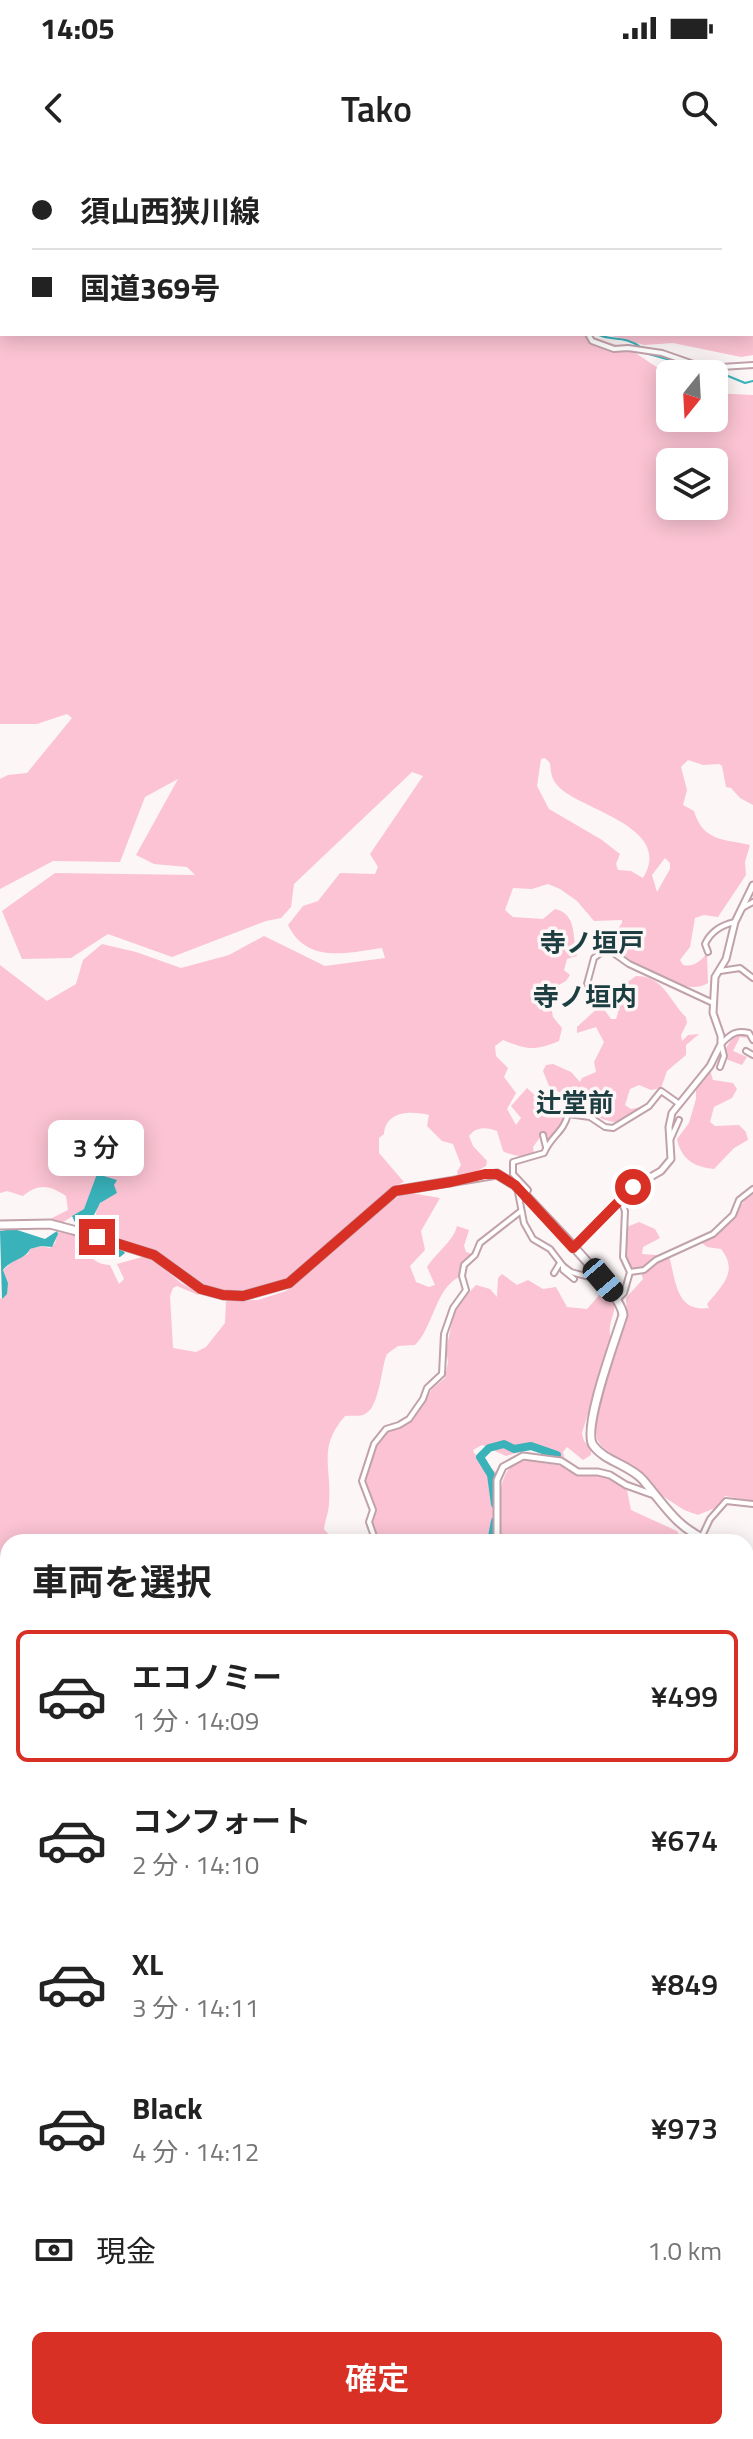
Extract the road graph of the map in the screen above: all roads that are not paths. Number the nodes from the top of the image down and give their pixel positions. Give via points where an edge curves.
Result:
1 (589, 336) edge
2 (753, 365) edge
3 (753, 885) edge
4 (753, 902) edge
5 (741, 908) junction
6 (735, 922) junction
7 (708, 952) dead end
8 (717, 971) junction
9 (753, 978) edge
10 (587, 984) dead end
11 (713, 1003) junction
12 (753, 1040) edge
13 (721, 1044) junction
14 (746, 1051) dead end
15 (753, 1055) edge
16 (720, 1067) dead end
17 (693, 1085) junction
18 (688, 1099) dead end
19 (678, 1103) junction
20 (679, 1120) dead end
21 (543, 1135) dead end
22 (671, 1138) junction
23 (546, 1147) junction
24 (515, 1185) junction
25 (753, 1189) edge
26 (525, 1195) junction
27 (621, 1201) junction
28 (521, 1211) junction
29 (0, 1225) edge
30 (573, 1248) junction
31 (562, 1264) junction
32 (630, 1272) junction
33 (554, 1273) dead end
34 (574, 1279) dead end
35 (603, 1280) junction
36 (618, 1299) junction
37 (654, 1495) junction
38 (753, 1504) edge
39 (373, 1534) edge
40 (497, 1534) edge
41 (695, 1534) edge
42 (703, 1534) edge

1 - 2 street via 614,349 677,357 705,368
3 - 5 main road
4 - 5 street
5 - 6 main road
6 - 7 street via 708,937
6 - 8 main road via 729,951
8 - 9 street via 740,968
8 - 11 main road
10 - 11 street via 594,958 612,952
11 - 13 main road
12 - 13 street via 739,1031
13 - 16 street
13 - 17 main road
14 - 15 street
17 - 18 street
17 - 19 main road
19 - 22 main road via 670,1119
19 - 23 street via 661,1091 649,1106 613,1128 568,1114 566,1126
20 - 22 street
21 - 23 street
22 - 27 main road via 668,1166 633,1187
23 - 26 street via 539,1156 519,1158 511,1166 528,1190
24 - 26 highway
24 - 28 street
24 - 29 highway via 497,1174 485,1174 395,1191 289,1283 243,1296 201,1289 154,1255 102,1239 50,1224
25 - 32 street via 713,1234 644,1270
26 - 30 highway
27 - 30 main road
27 - 32 street via 623,1257
28 - 31 street via 533,1239
28 - 39 street via 480,1243 464,1265 466,1290 444,1334 442,1374 409,1419 386,1429 374,1444 362,1481 373,1510 369,1522
30 - 35 highway
31 - 33 street
31 - 34 street
31 - 35 street via 571,1272
32 - 36 street
35 - 36 highway
36 - 37 highway via 623,1315 592,1415 591,1440 640,1477
37 - 40 main road via 610,1475 523,1456 503,1467 497,1480
37 - 41 highway via 675,1521
38 - 42 street via 726,1501

